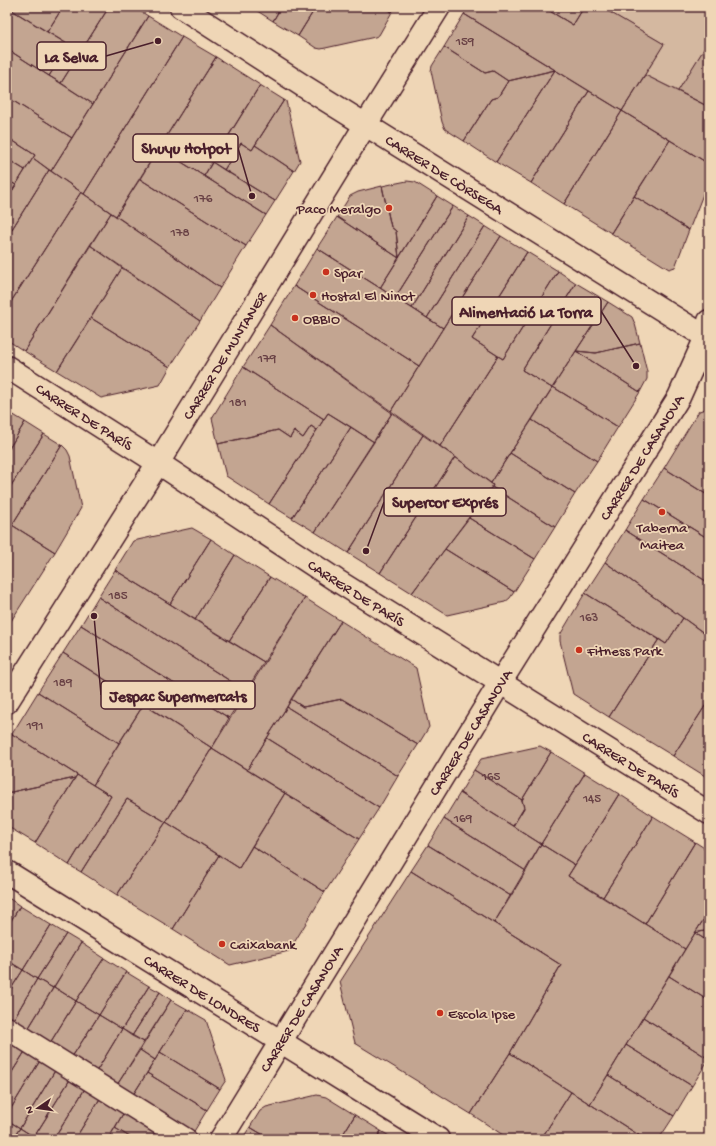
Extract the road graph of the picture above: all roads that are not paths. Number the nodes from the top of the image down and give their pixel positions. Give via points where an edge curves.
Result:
1 (181, 7) edge
2 (439, 7) edge
3 (366, 124) junction
4 (708, 333) edge
5 (7, 367) edge
6 (158, 463) junction
7 (500, 682) junction
8 (7, 702) edge
9 (709, 813) edge
10 (7, 872) edge
11 (7, 1028) edge
12 (280, 1041) junction
13 (185, 1139) edge
14 (221, 1139) edge
15 (438, 1139) edge

1 - 3 street, CARRER DE CÒRSEGA
2 - 3 street, CARRER DE MUNTANER
3 - 4 street, CARRER DE CÒRSEGA
3 - 6 street, CARRER DE MUNTANER
4 - 7 street, CARRER DE CASANOVA via 679,397
5 - 6 street, CARRER DE PARÍS
6 - 7 street, CARRER DE PARÍS via 336,580
6 - 8 street, CARRER DE MUNTANER
7 - 9 street, CARRER DE PARÍS
7 - 12 street, CARRER DE CASANOVA
10 - 12 street, CARRER DE LONDRES
11 - 13 street
12 - 14 street, CARRER DE CASANOVA
12 - 15 street, CARRER DE LONDRES

